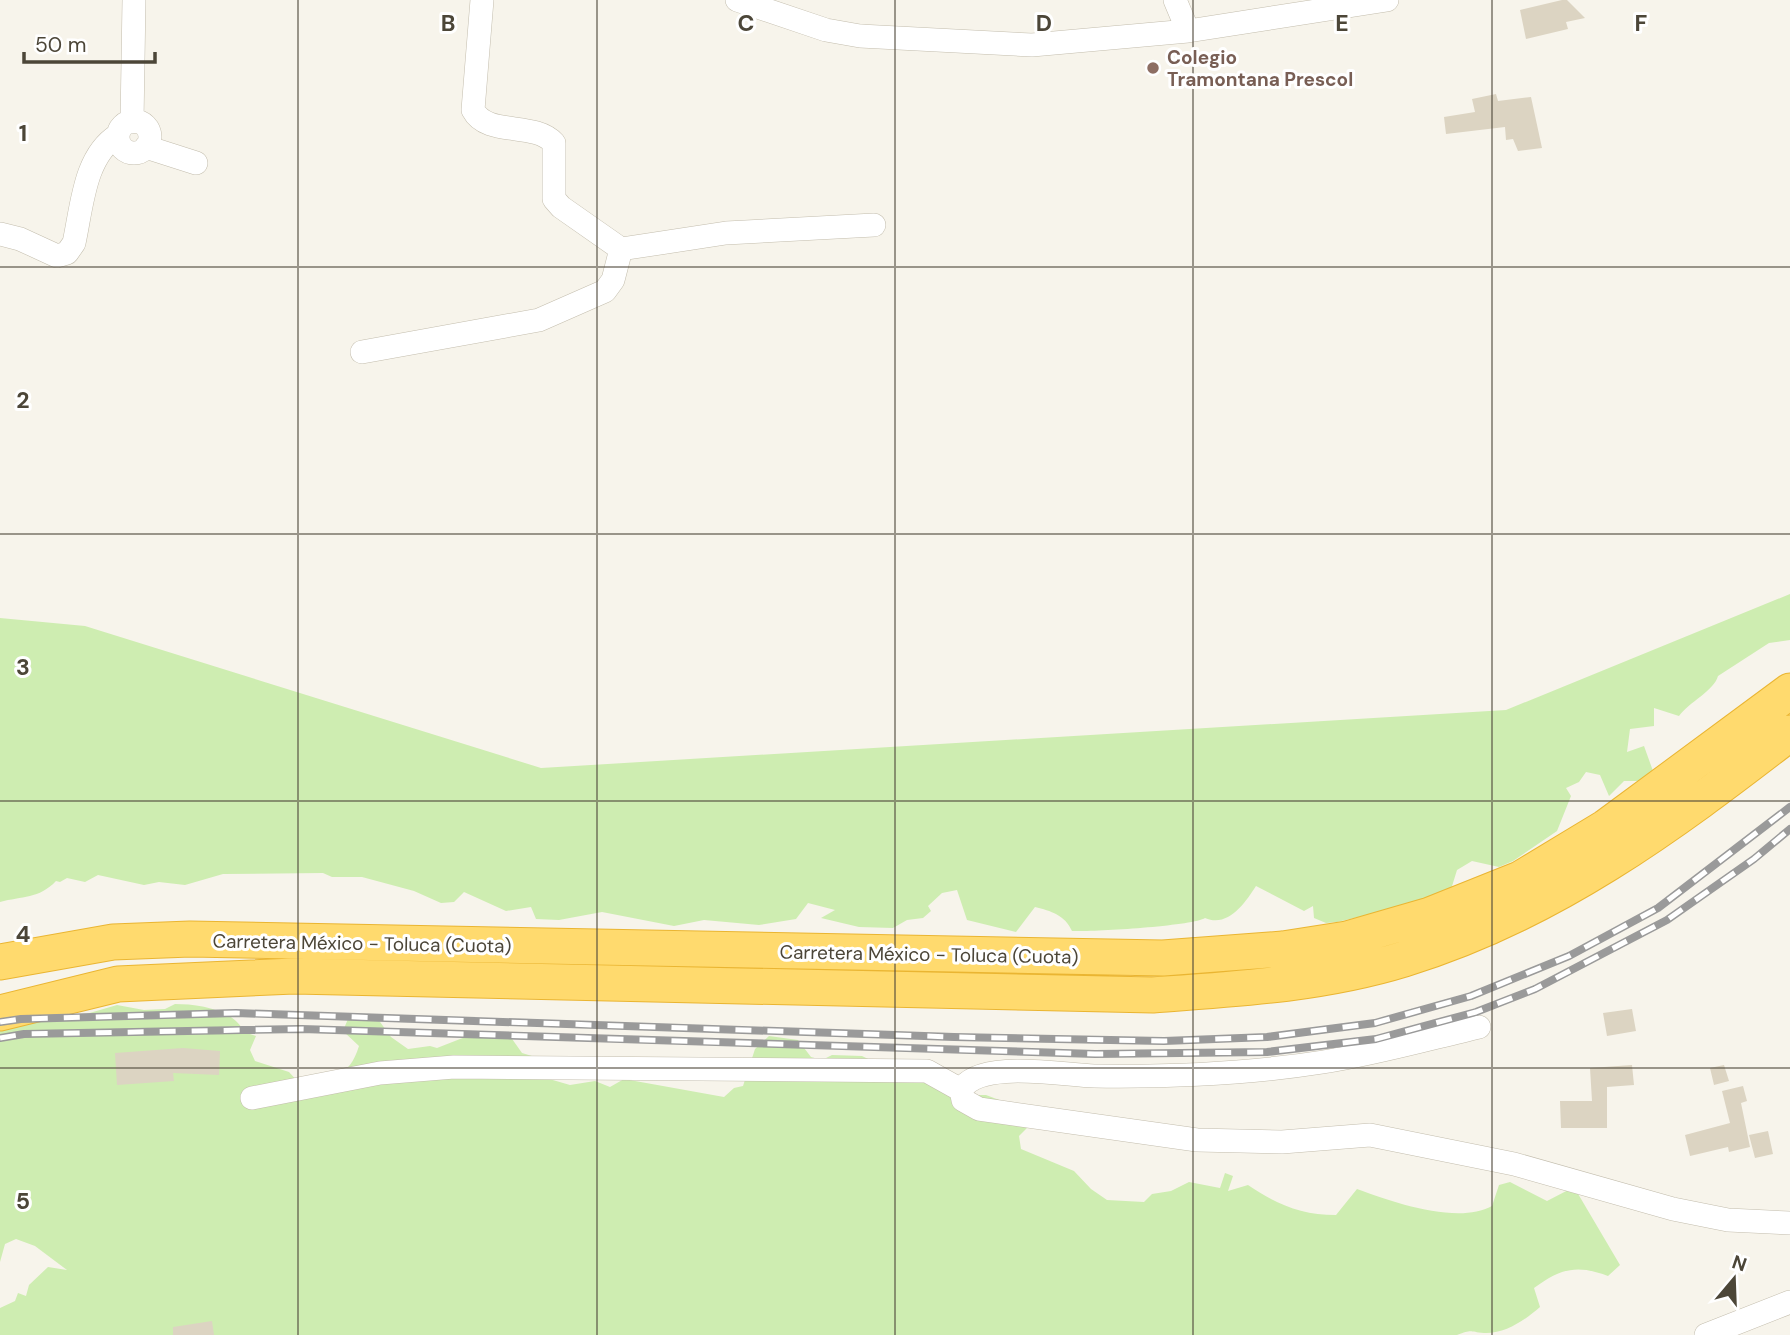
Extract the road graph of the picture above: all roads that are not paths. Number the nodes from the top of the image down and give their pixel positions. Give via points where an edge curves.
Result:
1 (134, 0) edge
2 (482, 0) edge
3 (737, 0) edge
4 (1175, 0) edge
5 (1387, 0) edge
6 (1188, 30) junction
7 (125, 128) junction
8 (196, 163) dead end
9 (874, 225) dead end
10 (0, 233) edge
11 (621, 249) junction
12 (362, 352) dead end
13 (1790, 691) edge
14 (1790, 733) edge
15 (0, 962) edge
16 (0, 1013) edge
17 (1479, 1027) dead end
18 (961, 1090) junction
19 (252, 1098) dead end
20 (1790, 1223) edge
21 (1790, 1303) edge
22 (1706, 1335) edge

1 - 7 street
2 - 11 street via 473,110 478,118 548,136 554,144 554,199
3 - 6 street via 826,30 860,36 1032,45
4 - 6 street
5 - 6 street
7 - 8 street via 143,125 148,131 146,147
7 - 10 street via 107,142 92,165 74,243 67,253 57,256
9 - 11 street via 726,233
11 - 12 street via 613,280 605,291 539,320
13 - 15 highway, Carretera México - Toluca (Cuota) via 1606,827 1520,879 1348,939 1283,949 1163,958 190,939 113,942
14 - 16 highway, Carretera México - Toluca (Cuota) via 1616,860 1532,910 1402,960 1258,988 1153,995 294,976 118,984
17 - 18 street via 1324,1062 1157,1076 1002,1071 973,1078
18 - 19 street via 927,1071 727,1072 534,1066 380,1073
18 - 20 street via 963,1100 979,1109 1197,1140 1282,1142 1370,1135 1514,1164 1673,1209 1728,1220
21 - 22 street

